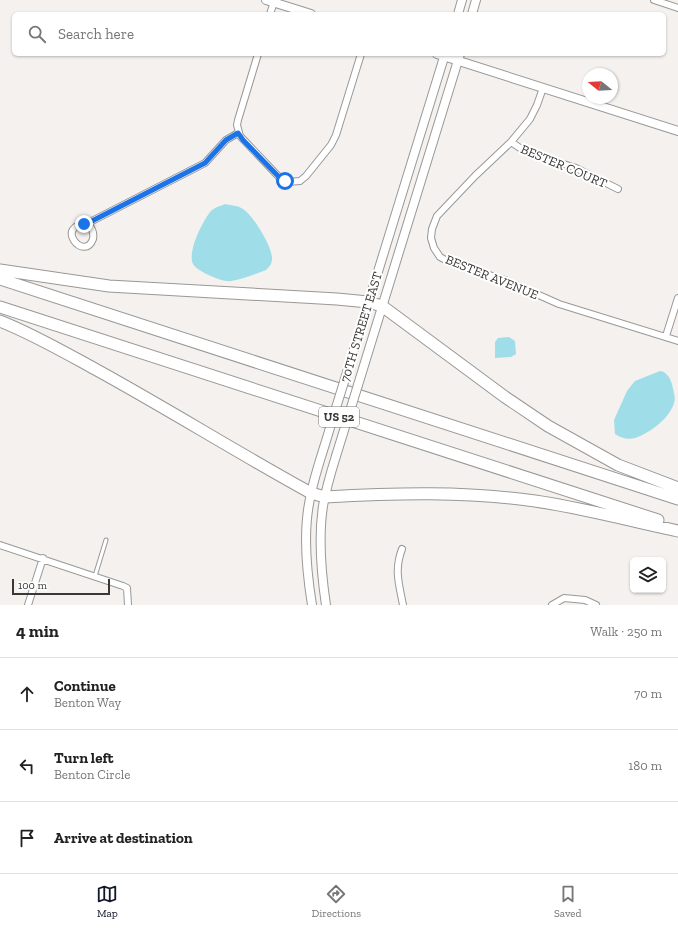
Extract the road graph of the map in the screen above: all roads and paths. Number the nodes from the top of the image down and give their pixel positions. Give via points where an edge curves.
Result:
1 (462, 0) edge
2 (476, 0) edge
3 (654, 0) edge
4 (270, 1) edge
5 (678, 8) edge
6 (270, 12) edge
7 (305, 12) edge
8 (459, 12) edge
9 (473, 12) edge
10 (257, 56) edge
11 (360, 56) edge
12 (442, 56) edge
13 (459, 57) edge
14 (543, 88) junction
15 (678, 131) edge
16 (238, 133) junction
17 (511, 142) junction
18 (618, 189) dead end
19 (88, 224) dead end
20 (0, 270) edge
21 (0, 279) edge
22 (678, 298) edge
23 (368, 302) junction
24 (382, 306) junction
25 (0, 307) edge
26 (0, 321) edge
27 (666, 336) junction
28 (678, 340) edge
29 (678, 488) edge
30 (311, 493) junction
31 (325, 497) junction
32 (678, 499) edge
33 (678, 527) edge
34 (678, 531) edge
35 (106, 540) dead end
36 (0, 545) edge
37 (402, 549) dead end
38 (43, 558) junction
39 (95, 576) junction
40 (28, 605) edge
41 (128, 605) edge
42 (312, 605) edge
43 (326, 605) edge
44 (403, 605) edge
45 (552, 605) edge
46 (596, 605) edge

1 - 8 main road
2 - 9 main road
3 - 5 street
4 - 6 street
4 - 7 main road
10 - 16 street via 238,120
11 - 16 street via 334,141 300,181 282,179
12 - 23 main road, 70TH STREET EAST
13 - 14 main road
13 - 24 main road, 70TH STREET EAST
14 - 15 main road
14 - 17 street, BESTER AVENUE via 530,119
16 - 19 street via 226,140 205,163
17 - 18 street, BESTER COURT via 526,152 576,168
17 - 27 street, BESTER AVENUE via 474,176 437,216 430,238 440,257 506,280 559,304
20 - 23 highway via 109,286
21 - 32 highway, US 52
22 - 27 street
23 - 24 highway
23 - 30 main road, 70TH STREET EAST, bridge
24 - 29 highway via 548,426 618,465
24 - 31 main road, 70TH STREET EAST, bridge
25 - 33 highway, US 52
26 - 30 highway via 141,395
27 - 28 street, BESTER AVENUE
30 - 31 highway
30 - 42 main road, 70TH STREET EAST via 306,542
31 - 34 highway via 434,493 502,497 564,506
31 - 43 main road, 70TH STREET EAST via 320,557
35 - 39 lane
36 - 38 street
37 - 44 street via 397,572
38 - 39 street
38 - 40 street
39 - 41 street via 127,588
45 - 46 street via 564,598 585,600

